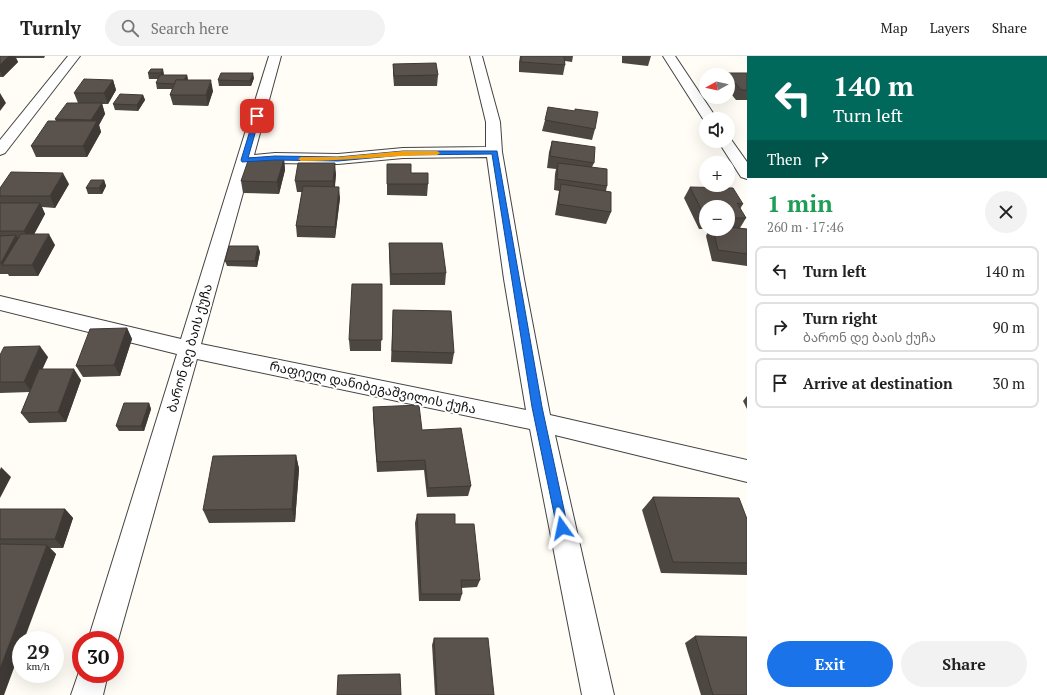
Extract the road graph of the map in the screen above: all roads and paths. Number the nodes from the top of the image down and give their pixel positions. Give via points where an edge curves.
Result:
1 (74, 56) edge
2 (275, 56) edge
3 (476, 56) edge
4 (669, 56) edge
5 (705, 112) edge
6 (730, 148) edge
7 (0, 150) edge
8 (494, 152) junction
9 (244, 160) junction
10 (747, 174) edge
11 (0, 303) edge
12 (188, 349) junction
13 (540, 422) junction
14 (747, 471) edge
15 (106, 631) edge
16 (90, 683) edge
17 (87, 695) edge
18 (598, 695) edge

1 - 7 street
2 - 9 street, ბარონ დე ბაის ქუჩა
3 - 8 street via 493,122
4 - 5 street
6 - 10 street
8 - 9 street via 403,153 338,159
8 - 13 street
9 - 12 street, ბარონ დე ბაის ქუჩა
11 - 12 street, რაფიელ დანიბეგაშვილის ქუჩა
12 - 13 street, რაფიელ დანიბეგაშვილის ქუჩა
12 - 15 street, ბარონ დე ბაის ქუჩა
13 - 14 street, რაფიელ დანიბეგაშვილის ქუჩა
13 - 18 street
16 - 17 street

